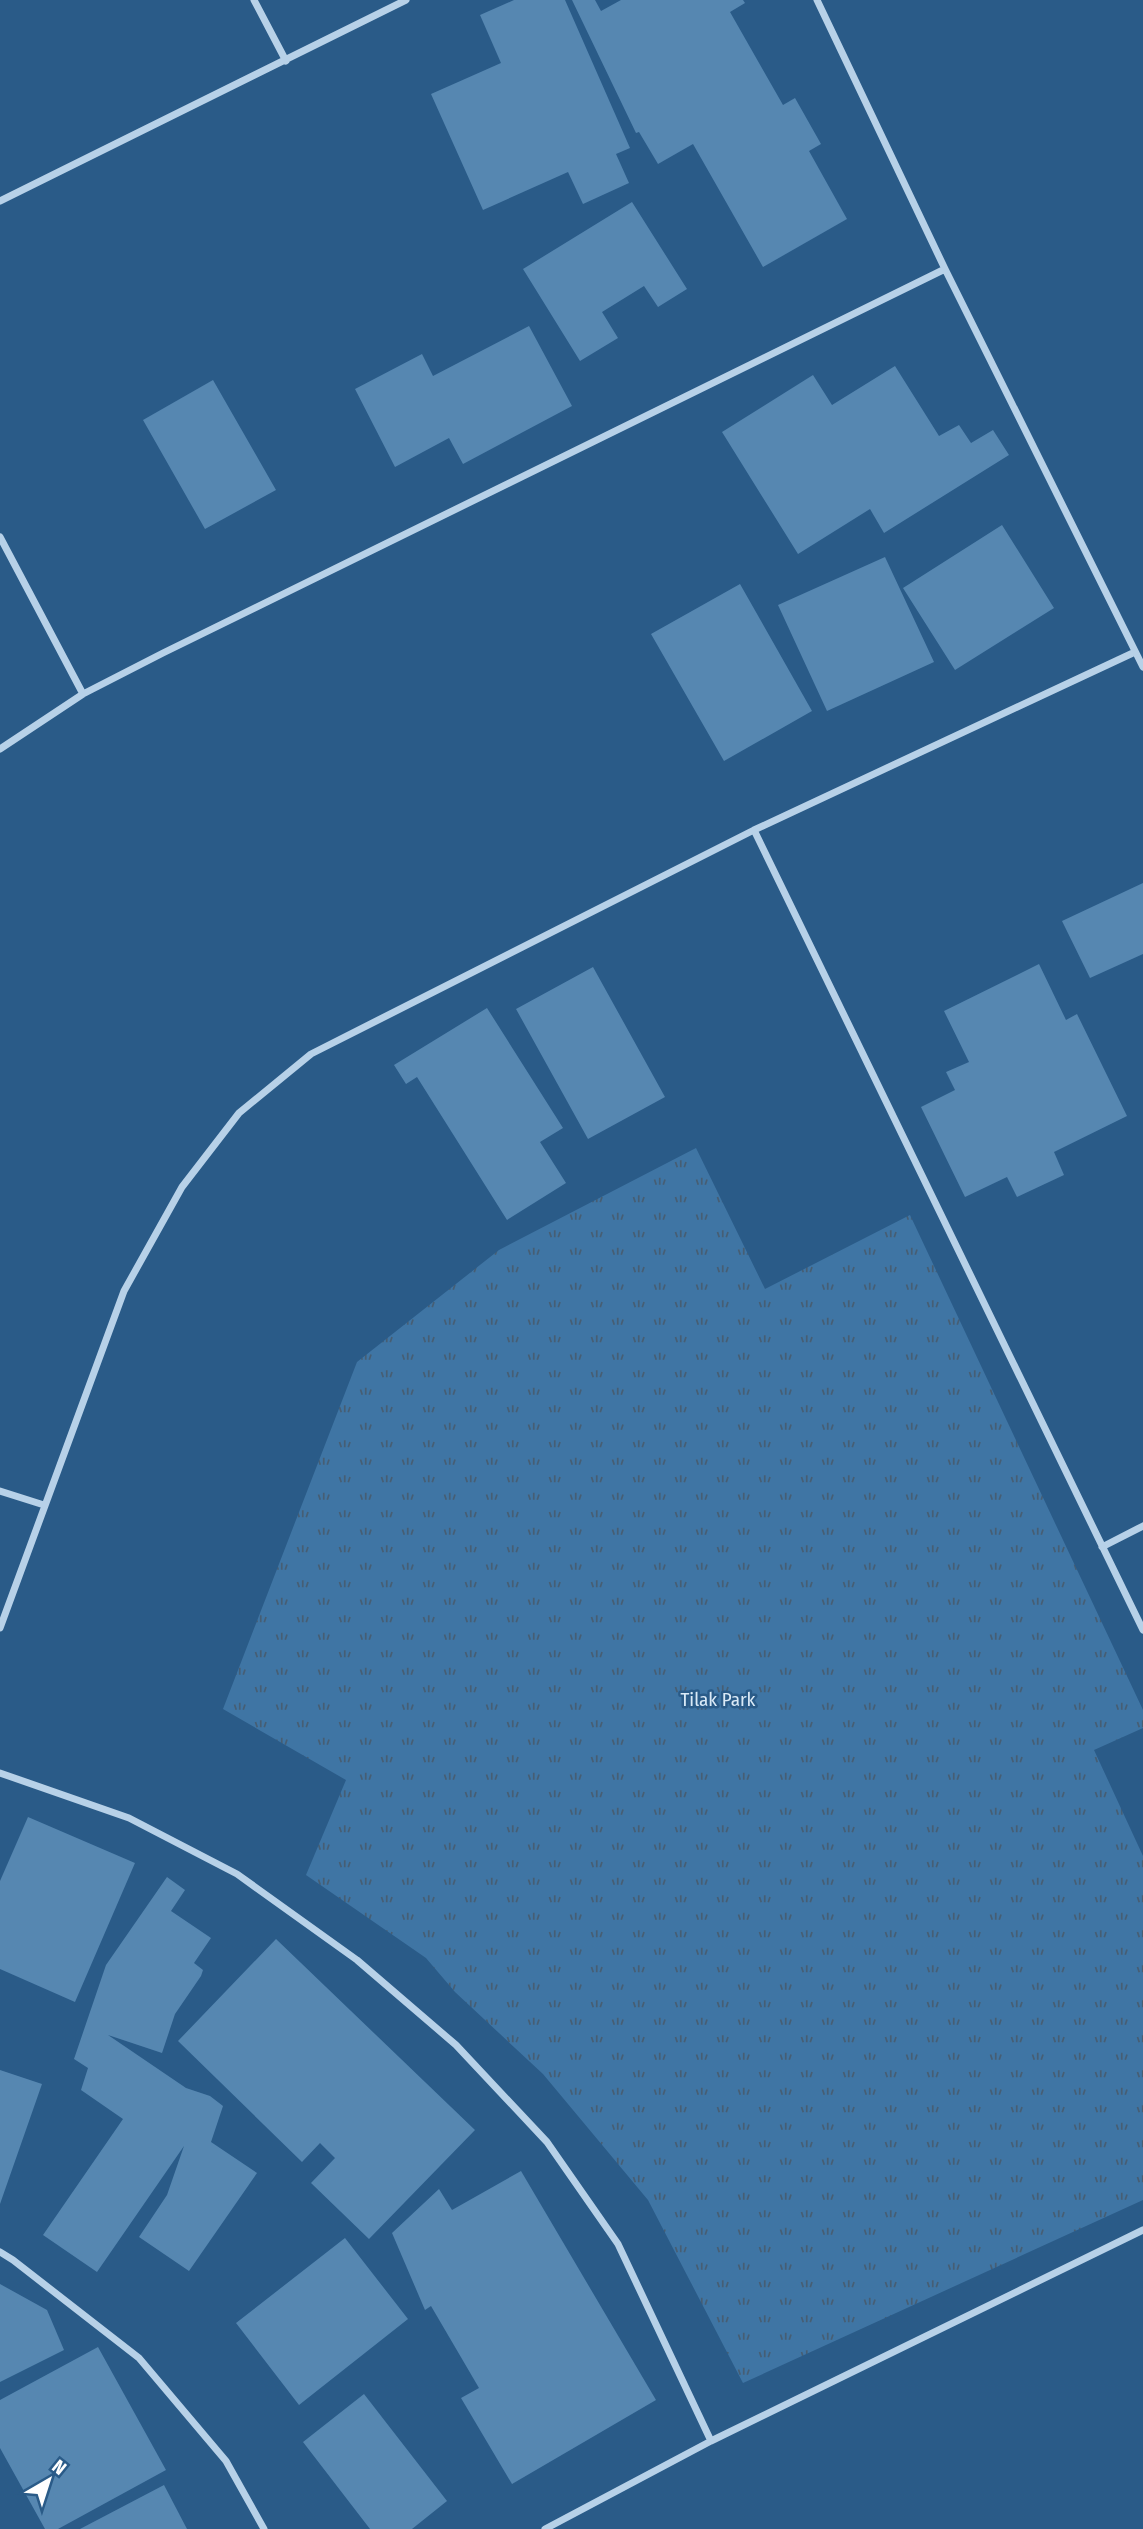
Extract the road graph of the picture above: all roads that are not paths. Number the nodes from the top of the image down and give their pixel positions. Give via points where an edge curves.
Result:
1 (254, 0) edge
2 (406, 0) edge
3 (817, 0) edge
4 (286, 61) junction
5 (0, 201) edge
6 (945, 269) junction
7 (0, 537) edge
8 (1135, 652) junction
9 (1143, 667) edge
10 (83, 694) junction
11 (0, 749) edge
12 (754, 831) junction
13 (0, 1491) edge
14 (44, 1505) junction
15 (1143, 1526) edge
16 (1102, 1547) junction
17 (0, 1628) edge
18 (1143, 1630) edge
19 (0, 1773) edge
20 (1143, 2230) edge
21 (0, 2252) edge
22 (711, 2441) junction
23 (264, 2529) edge
24 (545, 2529) edge

1 - 4 street
2 - 4 street
3 - 6 street
4 - 5 street
6 - 8 street
6 - 10 street
7 - 10 street
8 - 9 street
8 - 12 street
10 - 11 street
12 - 14 street via 311,1054 239,1113 182,1187 124,1291
12 - 16 street
13 - 14 street
14 - 17 street
15 - 16 street
16 - 18 street
19 - 22 street via 129,1818 237,1874 357,1960 456,2045 547,2142 618,2244
20 - 22 street
21 - 23 street via 139,2358 226,2460
22 - 24 street

